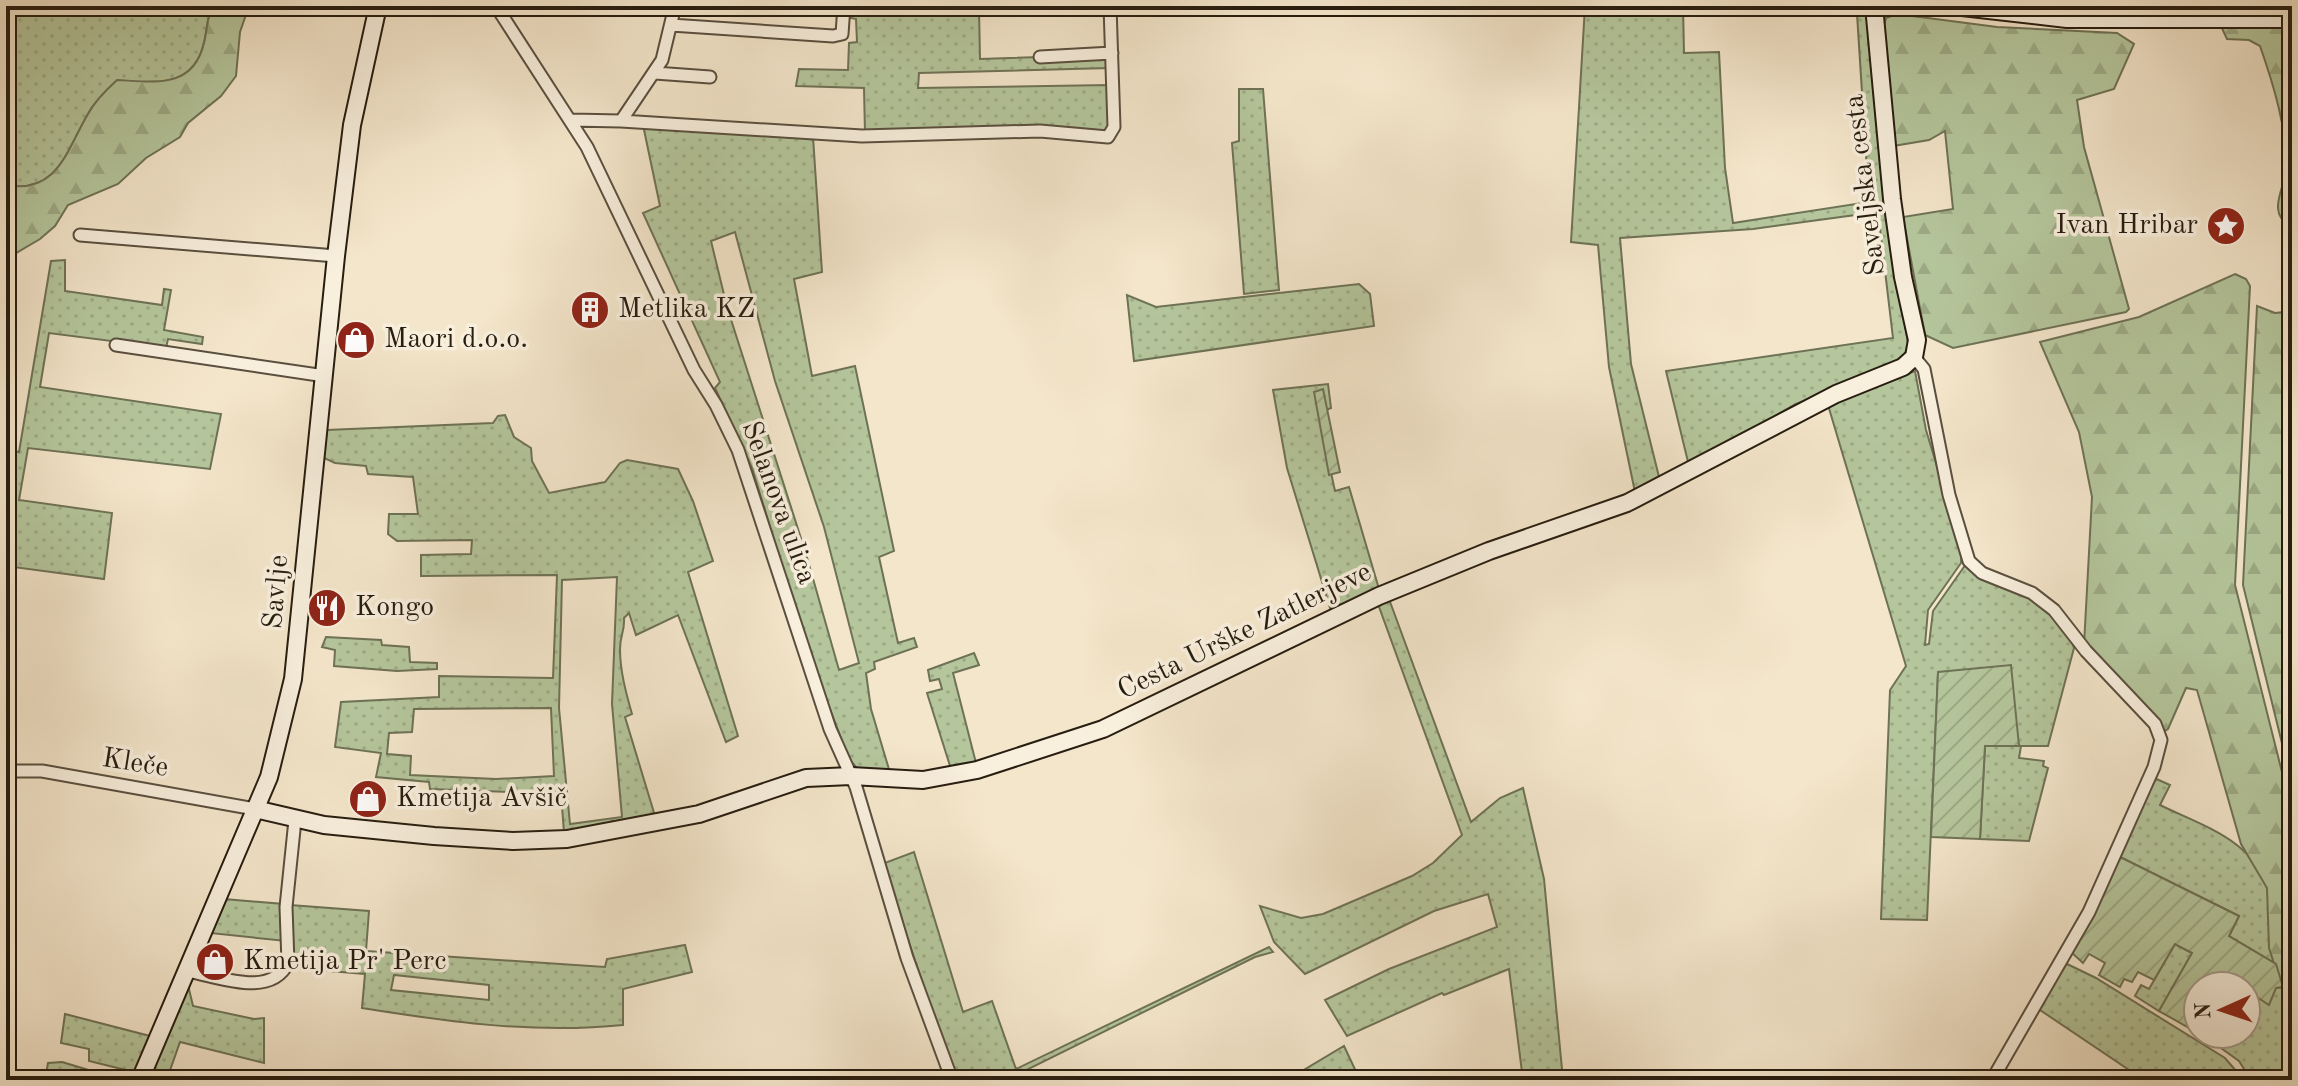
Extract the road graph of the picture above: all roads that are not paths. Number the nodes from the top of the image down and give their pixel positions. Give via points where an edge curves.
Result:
1 (378, 6) edge
2 (496, 6) edge
3 (675, 6) edge
4 (844, 6) edge
5 (1110, 6) edge
6 (1874, 6) edge
7 (1953, 6) edge
8 (2292, 19) edge
9 (671, 25) junction
10 (1112, 53) junction
11 (1040, 57) dead end
12 (655, 73) junction
13 (710, 77) dead end
14 (571, 120) junction
15 (621, 121) junction
16 (80, 235) dead end
17 (336, 256) junction
18 (116, 345) dead end
19 (1914, 357) junction
20 (325, 376) junction
21 (6, 771) edge
22 (851, 776) junction
23 (255, 809) junction
24 (295, 820) junction
25 (187, 971) junction
26 (140, 1080) edge
27 (952, 1080) edge
28 (1992, 1080) edge

1 - 17 street, Savlje via 352,125
2 - 14 street, Selanova ulica
3 - 9 street
4 - 9 street via 842,34 833,36
5 - 10 street
6 - 19 street, Saveljska cesta via 1892,199 1917,335
7 - 8 street via 2067,19
9 - 12 street
10 - 11 street
10 - 15 street via 1114,127 1108,137 1040,131 862,136
12 - 13 street
12 - 15 street
14 - 15 street
14 - 22 street, Selanova ulica via 738,450 830,729
16 - 17 street
17 - 20 street, Savlje
18 - 20 street
19 - 22 street, Cesta Urške Zatlerjeve via 1627,503 1379,596 1103,729 952,775 899,781
19 - 28 street via 1924,369 1949,495 1969,561 2054,610 2155,724 2160,746 2089,912
20 - 23 street, Savlje via 293,679 277,753
21 - 23 street, Kleče via 42,771
22 - 24 street, Cesta Urške Zatlerjeve via 806,778 699,814 567,839 475,840
22 - 27 street, Selanova ulica via 907,958
23 - 24 street, Cesta Urške Zatlerjeve
23 - 25 street, Savlje
24 - 25 street via 285,971 274,981 259,984
25 - 26 street, Savlje

